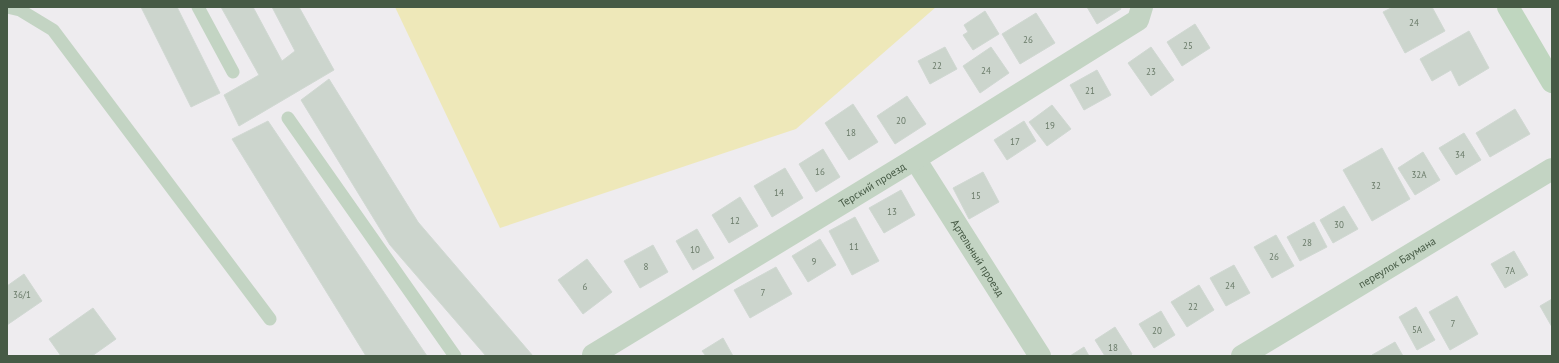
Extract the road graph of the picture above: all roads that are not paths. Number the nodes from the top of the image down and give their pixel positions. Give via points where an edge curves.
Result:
1 (7, 7) edge
2 (198, 7) edge
3 (1142, 7) edge
4 (1508, 7) edge
5 (233, 72) dead end
6 (1552, 82) edge
7 (288, 118) dead end
8 (915, 159) junction
9 (1552, 169) edge
10 (270, 319) dead end
11 (455, 356) edge
12 (593, 356) edge
13 (1040, 356) edge
14 (1242, 356) edge

1 - 10 lane via 20,10 53,30
2 - 5 lane
3 - 8 street, Терский проезд via 1138,20
4 - 6 street
7 - 11 lane
8 - 12 street, Терский проезд
8 - 13 street, Артельный проезд
9 - 14 street, переулок Баумана

